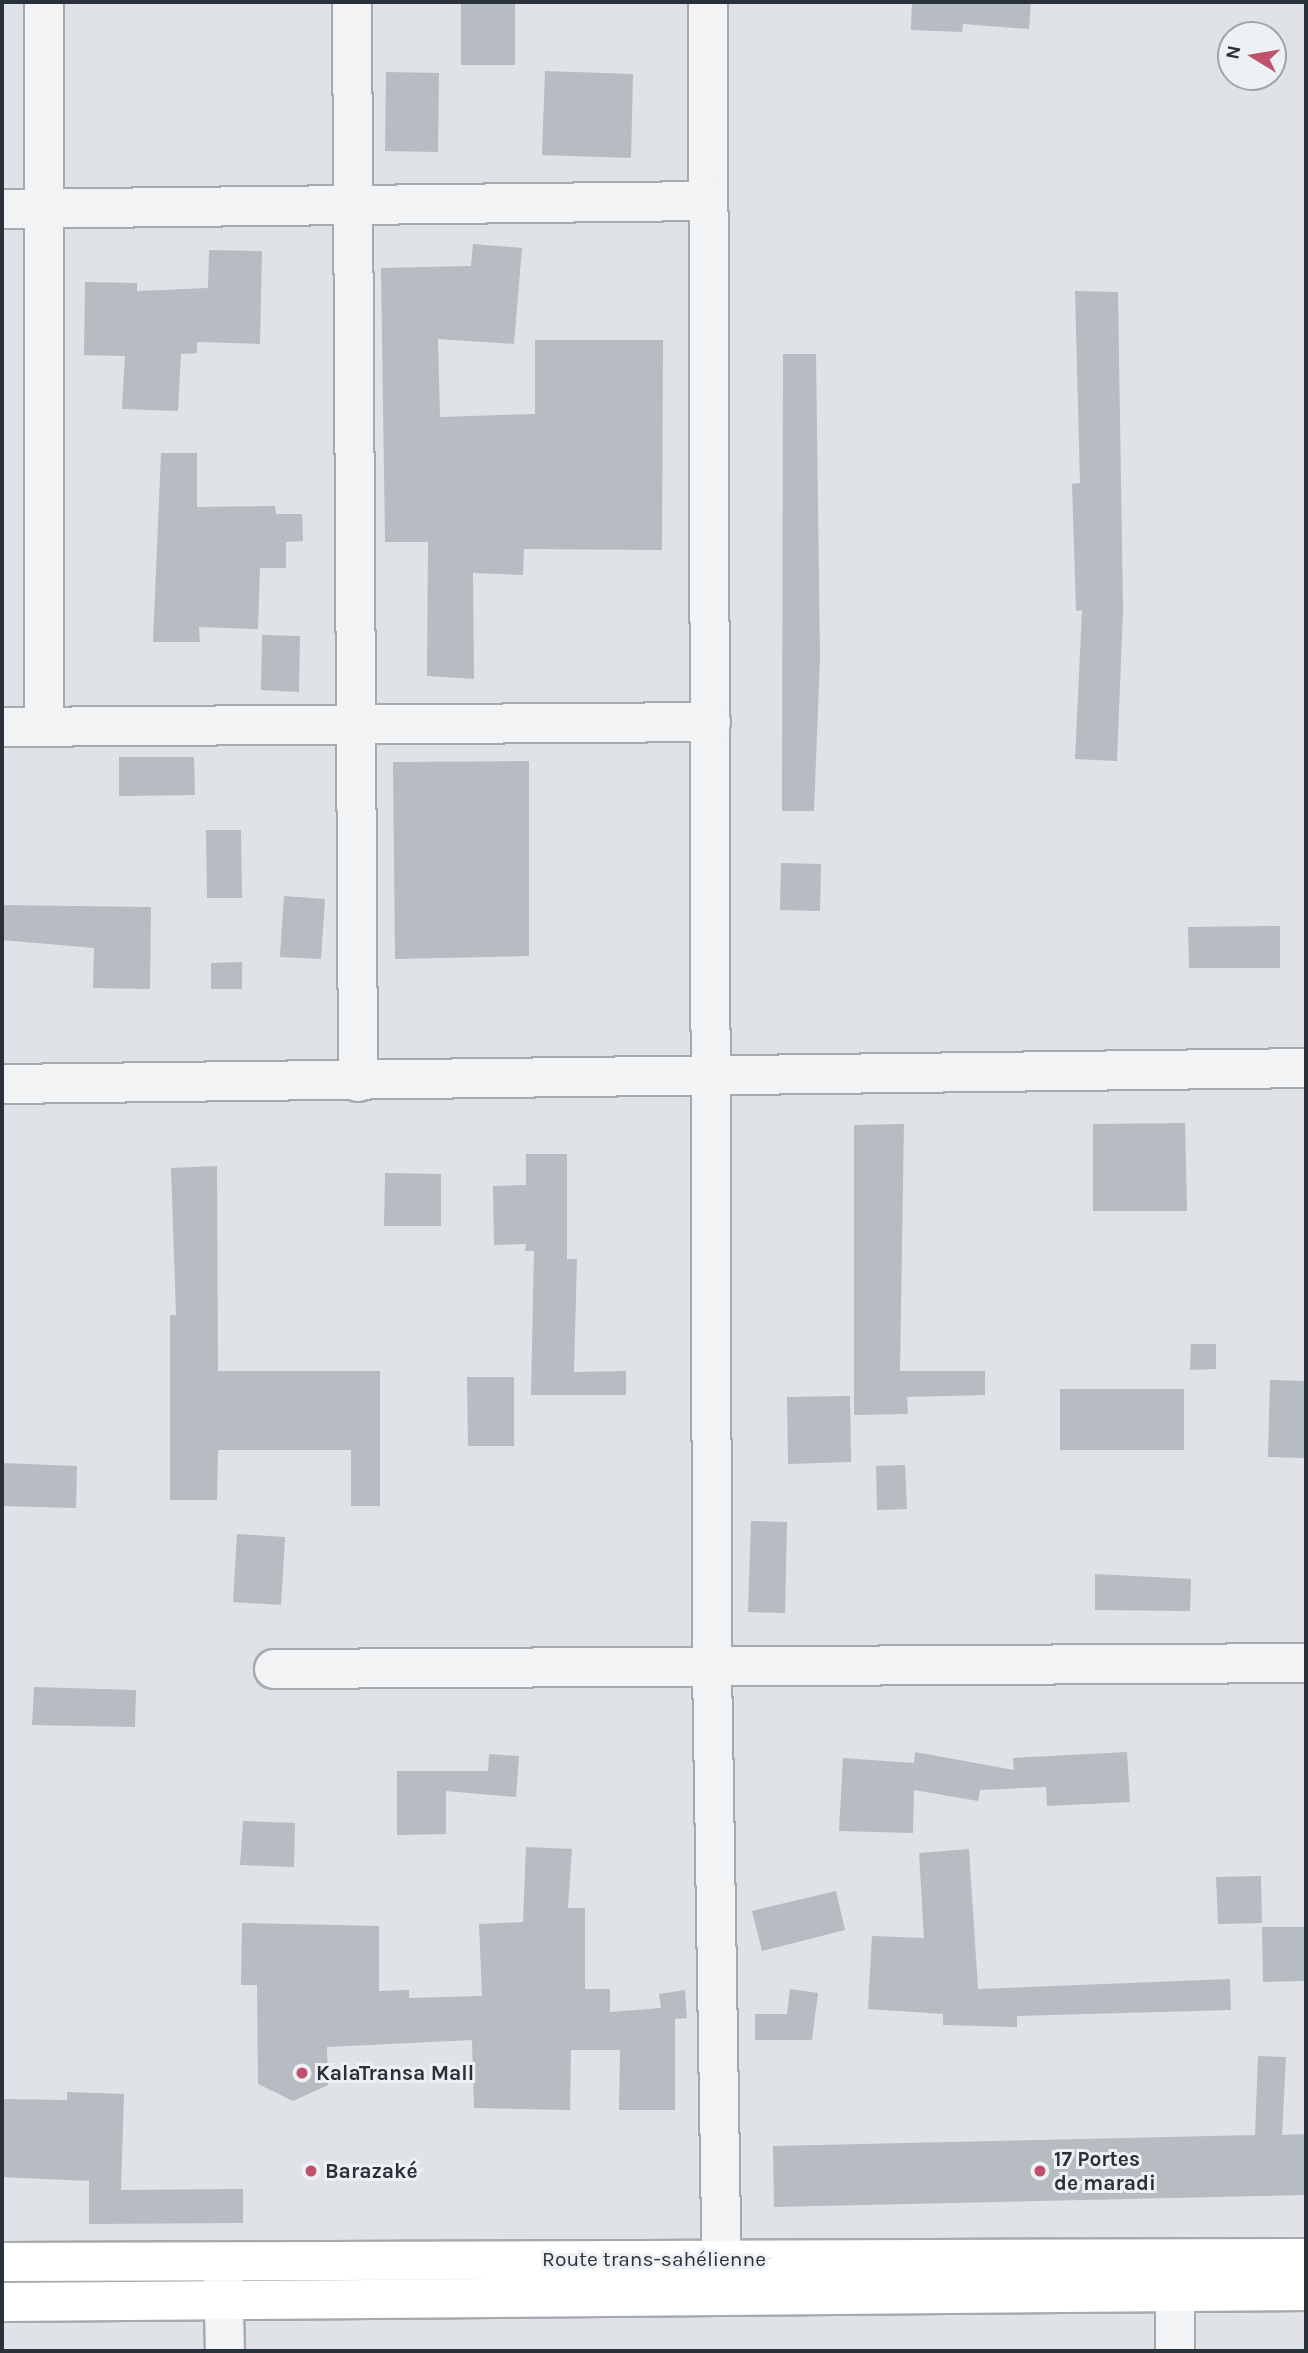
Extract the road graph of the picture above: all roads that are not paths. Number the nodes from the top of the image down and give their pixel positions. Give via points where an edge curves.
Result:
1 (44, 2) edge
2 (352, 2) edge
3 (708, 2) edge
4 (708, 201) junction
5 (354, 205) junction
6 (2, 209) edge
7 (44, 209) junction
8 (711, 722) junction
9 (356, 726) junction
10 (2, 727) edge
11 (44, 727) junction
12 (1306, 1068) edge
13 (711, 1073) junction
14 (358, 1082) junction
15 (2, 1084) edge
16 (1306, 1663) edge
17 (712, 1666) junction
18 (274, 1669) dead end
19 (1306, 2258) edge
20 (222, 2260) junction
21 (2, 2262) edge
22 (721, 2276) junction
23 (1175, 2276) junction
24 (1306, 2291) edge
25 (225, 2299) junction
26 (2, 2302) edge
27 (225, 2351) edge
28 (1175, 2351) edge

1 - 7 street
2 - 5 street
3 - 4 street
4 - 5 street
4 - 8 street
5 - 7 street
5 - 9 street
6 - 7 street
7 - 11 street
8 - 9 street
8 - 13 street
9 - 11 street
9 - 14 street
10 - 11 street
12 - 13 street
13 - 14 street
13 - 17 street
14 - 15 street
16 - 17 street
17 - 18 street
17 - 22 street
19 - 23 highway, Route trans-sahélienne
20 - 21 highway, Route trans-sahélienne
20 - 22 highway, Route trans-sahélienne
20 - 25 street
22 - 23 highway, Route trans-sahélienne
22 - 25 highway, Route trans-sahélienne
23 - 24 highway, Route trans-sahélienne
23 - 28 street
25 - 26 highway, Route trans-sahélienne
25 - 27 street

